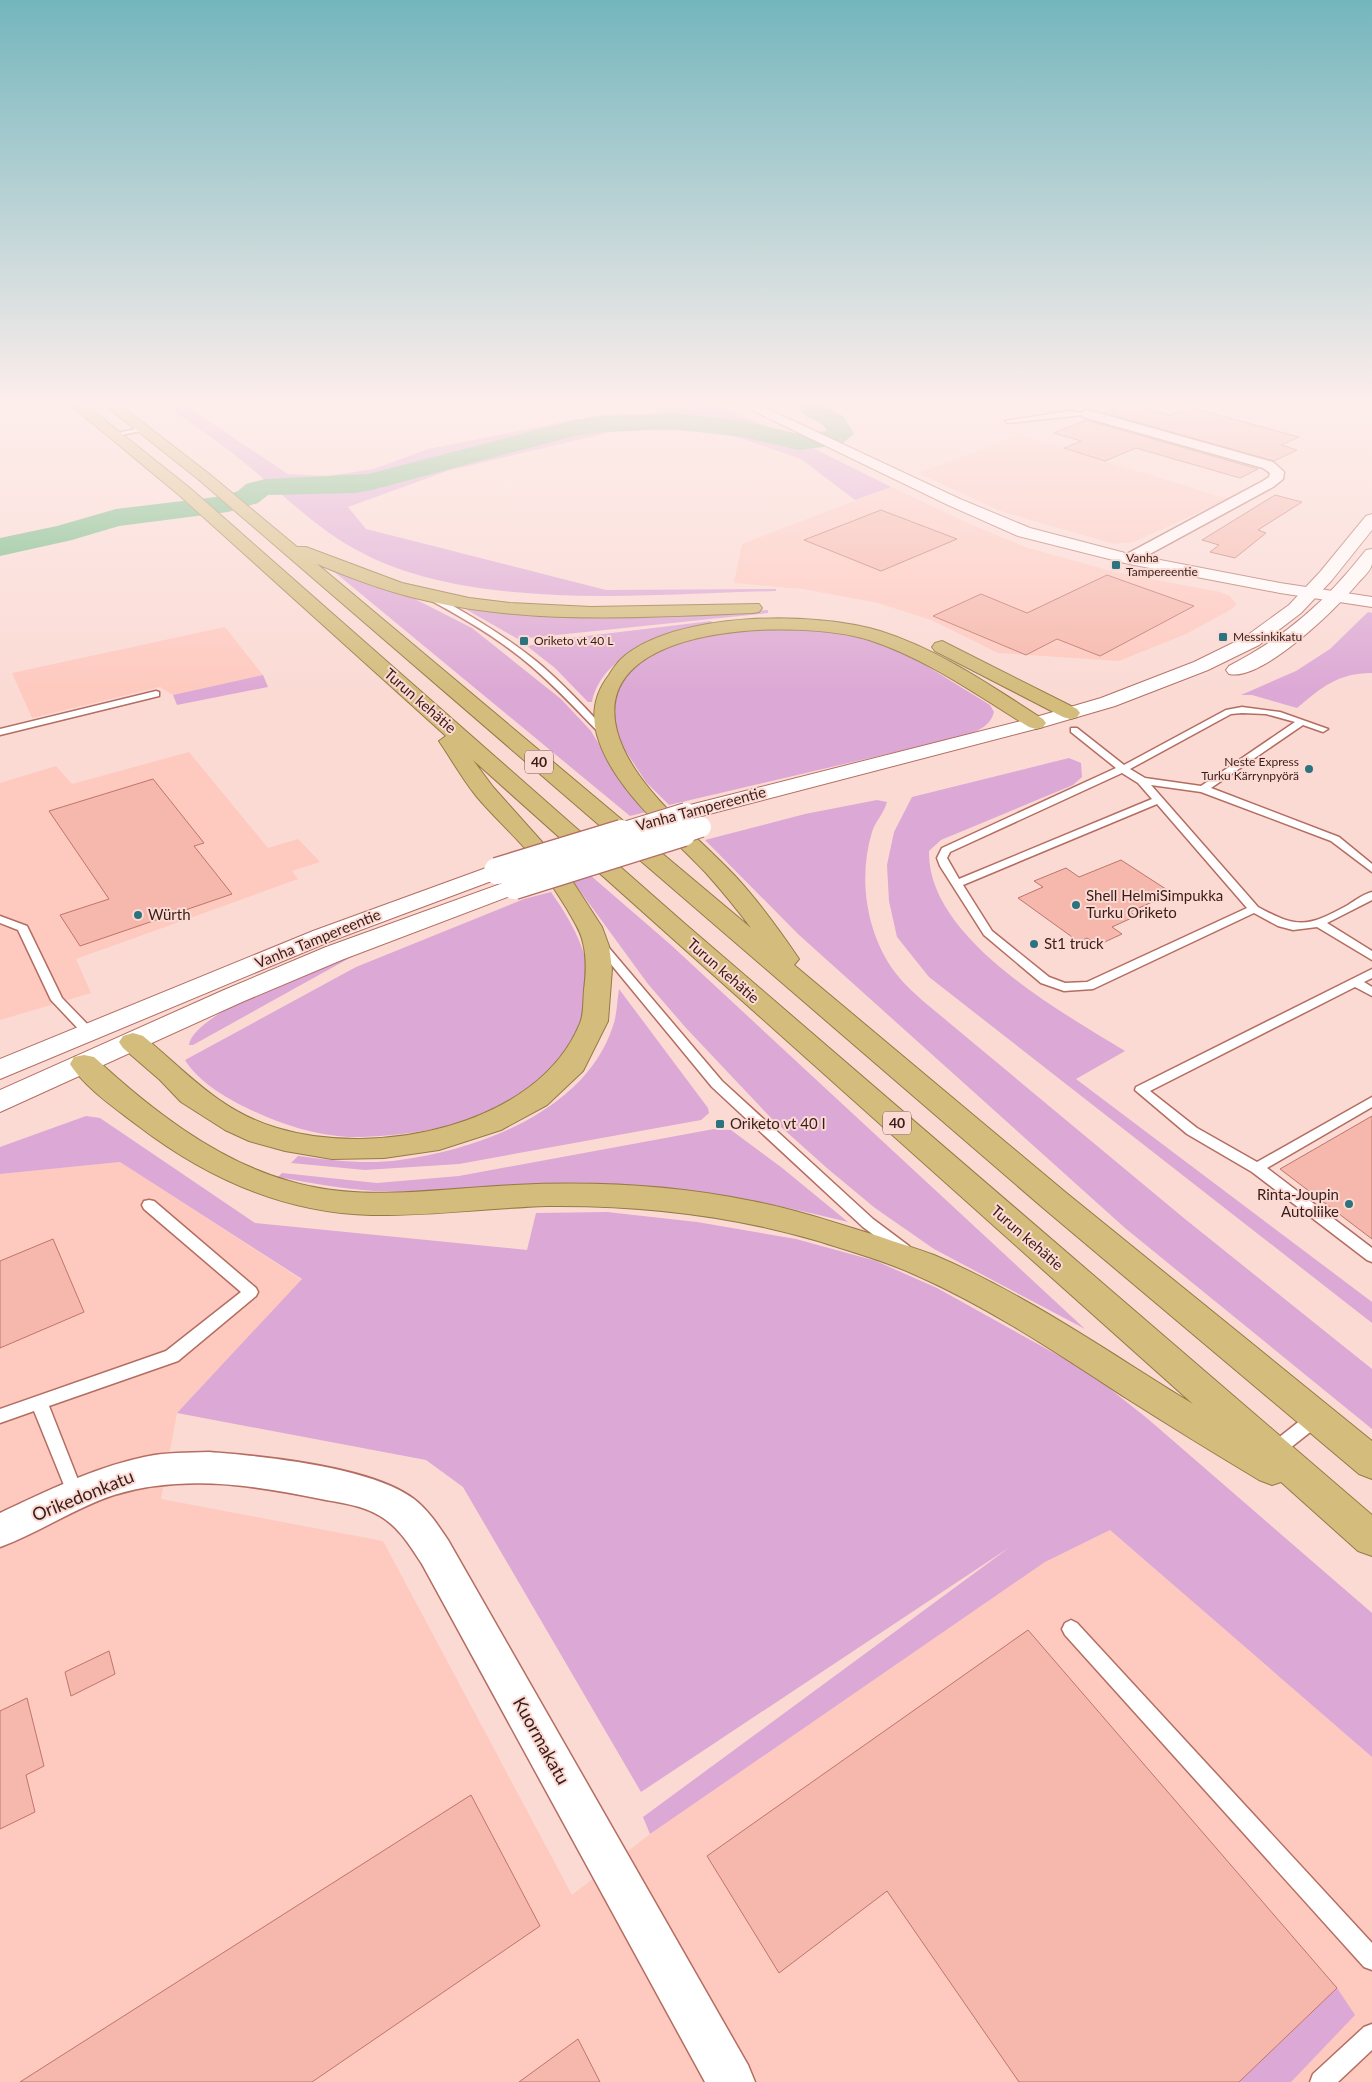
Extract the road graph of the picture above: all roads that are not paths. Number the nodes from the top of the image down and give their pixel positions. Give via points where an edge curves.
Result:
1 (193, 499) edge
2 (230, 499) edge
3 (950, 499) edge
4 (1240, 499) edge
5 (1372, 519) edge
6 (279, 542) junction
7 (1372, 554) edge
8 (1129, 559) junction
9 (1311, 593) junction
10 (428, 596) junction
11 (1338, 597) junction
12 (1372, 602) edge
13 (156, 694) dead end
14 (425, 705) junction
15 (1072, 722) junction
16 (1302, 722) junction
17 (1036, 723) junction
18 (1323, 729) dead end
19 (0, 732) edge
20 (608, 738) junction
21 (1123, 769) junction
22 (1142, 781) junction
23 (1203, 789) junction
24 (1158, 800) junction
25 (693, 820) junction
26 (1372, 868) edge
27 (505, 878) junction
28 (957, 884) junction
29 (1372, 895) edge
30 (1254, 909) junction
31 (0, 919) edge
32 (1317, 922) junction
33 (595, 938) junction
34 (1372, 956) edge
35 (1372, 973) edge
36 (1356, 982) junction
37 (1372, 992) edge
38 (817, 1000) junction
39 (89, 1033) junction
40 (133, 1042) junction
41 (84, 1064) junction
42 (0, 1070) edge
43 (1372, 1101) edge
44 (0, 1102) edge
45 (1257, 1168) junction
46 (149, 1205) dead end
47 (1372, 1256) edge
48 (924, 1264) junction
49 (39, 1402) junction
50 (0, 1416) edge
51 (1317, 1417) junction
52 (1272, 1453) junction
53 (1372, 1463) edge
54 (288, 1478) joint
55 (76, 1495) junction
56 (1337, 1509) junction
57 (0, 1531) edge
58 (1372, 1539) edge
59 (1071, 1629) dead end
60 (1372, 1959) edge
61 (1372, 2035) edge
62 (731, 2082) edge
63 (1321, 2082) edge

1 - 14 highway, Turun kehätie / 40
2 - 6 highway, Turun kehätie / 40
3 - 8 main road via 1004,524 1073,546
4 - 8 street
5 - 9 main road, Vanha Tampereentie
6 - 10 highway via 354,573
6 - 38 highway, Turun kehätie / 40
7 - 11 main road, Vanha Tampereentie
8 - 9 main road
9 - 11 main road
9 - 15 main road, Vanha Tampereentie via 1268,631 1231,652 1164,682 1108,702
10 - 15 highway via 484,605 568,612 776,608 856,616 914,633 1038,695
10 - 20 lane via 532,662
11 - 12 main road
11 - 15 main road, Vanha Tampereentie via 1298,634 1274,650 1178,695
13 - 19 lane
14 - 33 highway via 485,791 532,842 575,902
14 - 52 highway, Turun kehätie / 40
15 - 17 main road, Vanha Tampereentie
15 - 21 lane
15 - 25 main road, Vanha Tampereentie
16 - 18 lane
16 - 21 lane via 1268,710 1229,712
16 - 23 lane
17 - 20 highway via 940,665 892,642 831,626 768,623 690,634 634,658 618,674 608,693 604,714
17 - 25 main road, Vanha Tampereentie
20 - 38 highway via 650,802 730,885
21 - 22 lane
21 - 28 lane via 946,850 942,858
22 - 23 lane
22 - 24 lane
23 - 26 lane via 1335,839
24 - 28 lane
24 - 30 lane
25 - 27 main road, Vanha Tampereentie, bridge
27 - 39 main road, Vanha Tampereentie via 322,936
27 - 40 main road, Vanha Tampereentie
28 - 30 lane via 988,933 1044,980 1064,987 1089,986
29 - 32 lane via 1331,918
30 - 32 lane via 1283,924 1301,926
31 - 39 lane via 23,928 58,1000
32 - 34 lane
33 - 40 highway via 600,1003 589,1040 576,1061 535,1099 476,1129 439,1141 384,1150 344,1150 284,1141 240,1126 215,1112 190,1094
33 - 48 lane via 717,1084 868,1223
35 - 36 lane
36 - 37 lane
36 - 45 lane via 1141,1090 1192,1131
38 - 51 highway, Turun kehätie / 40
39 - 40 main road
39 - 41 main road
39 - 42 main road, Vanha Tampereentie
40 - 41 main road, Vanha Tampereentie
41 - 44 main road, Vanha Tampereentie
41 - 48 highway via 112,1092 208,1159 244,1178 288,1193 379,1203 573,1195 680,1200 750,1212 828,1231
43 - 45 lane
45 - 47 lane
46 - 49 lane via 251,1292 172,1356
48 - 56 highway via 1088,1353 1160,1402
49 - 50 lane
49 - 55 lane
51 - 52 lane
51 - 53 highway, Turun kehätie / 40
52 - 56 highway, Turun kehätie / 40
54 - 55 street, Orikedonkatu via 223,1467 189,1467 142,1472
54 - 62 street, Kuormakatu via 368,1493 389,1501 408,1514 418,1527 435,1552
55 - 57 street, Orikedonkatu
56 - 58 highway, Turun kehätie / 40
59 - 60 lane
61 - 63 lane

